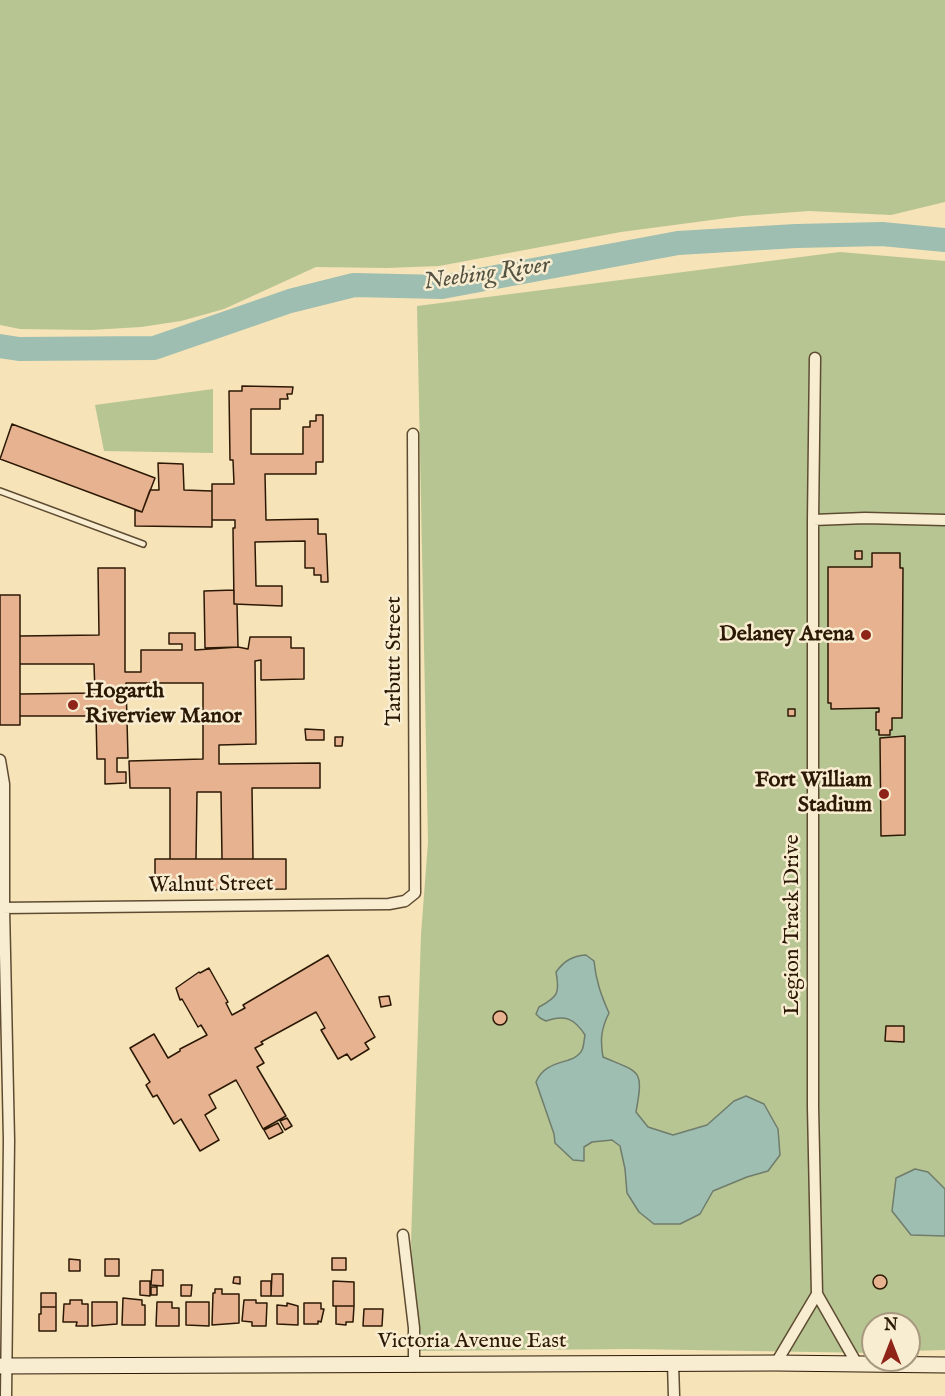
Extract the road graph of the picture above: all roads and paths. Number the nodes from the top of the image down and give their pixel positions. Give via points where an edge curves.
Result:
1 (815, 358) dead end
2 (413, 434) dead end
3 (0, 491) edge
4 (813, 520) junction
5 (945, 520) edge
6 (142, 544) dead end
7 (0, 760) edge
8 (415, 889) joint
9 (2, 908) edge
10 (4, 1140) edge
11 (403, 1234) dead end
12 (817, 1294) junction
13 (673, 1363) junction
14 (776, 1363) junction
15 (857, 1364) junction
16 (414, 1365) junction
17 (945, 1365) edge
18 (3, 1366) edge
19 (6, 1396) edge
20 (674, 1396) edge

1 - 4 street, Legion Track Drive
2 - 8 street, Tarbutt Street
3 - 6 lane
4 - 5 street
4 - 12 street, Legion Track Drive via 813,1107
7 - 9 street via 4,784
8 - 9 street, Walnut Street via 405,901 389,904
9 - 10 street
10 - 18 street
11 - 16 street via 414,1328
12 - 14 street
12 - 15 street, Legion Track Drive
13 - 14 street, Victoria Avenue East
13 - 16 street, Victoria Avenue East
13 - 20 street
14 - 15 street, Victoria Avenue East
15 - 17 street, Victoria Avenue East
16 - 18 street, Victoria Avenue East
18 - 19 street

